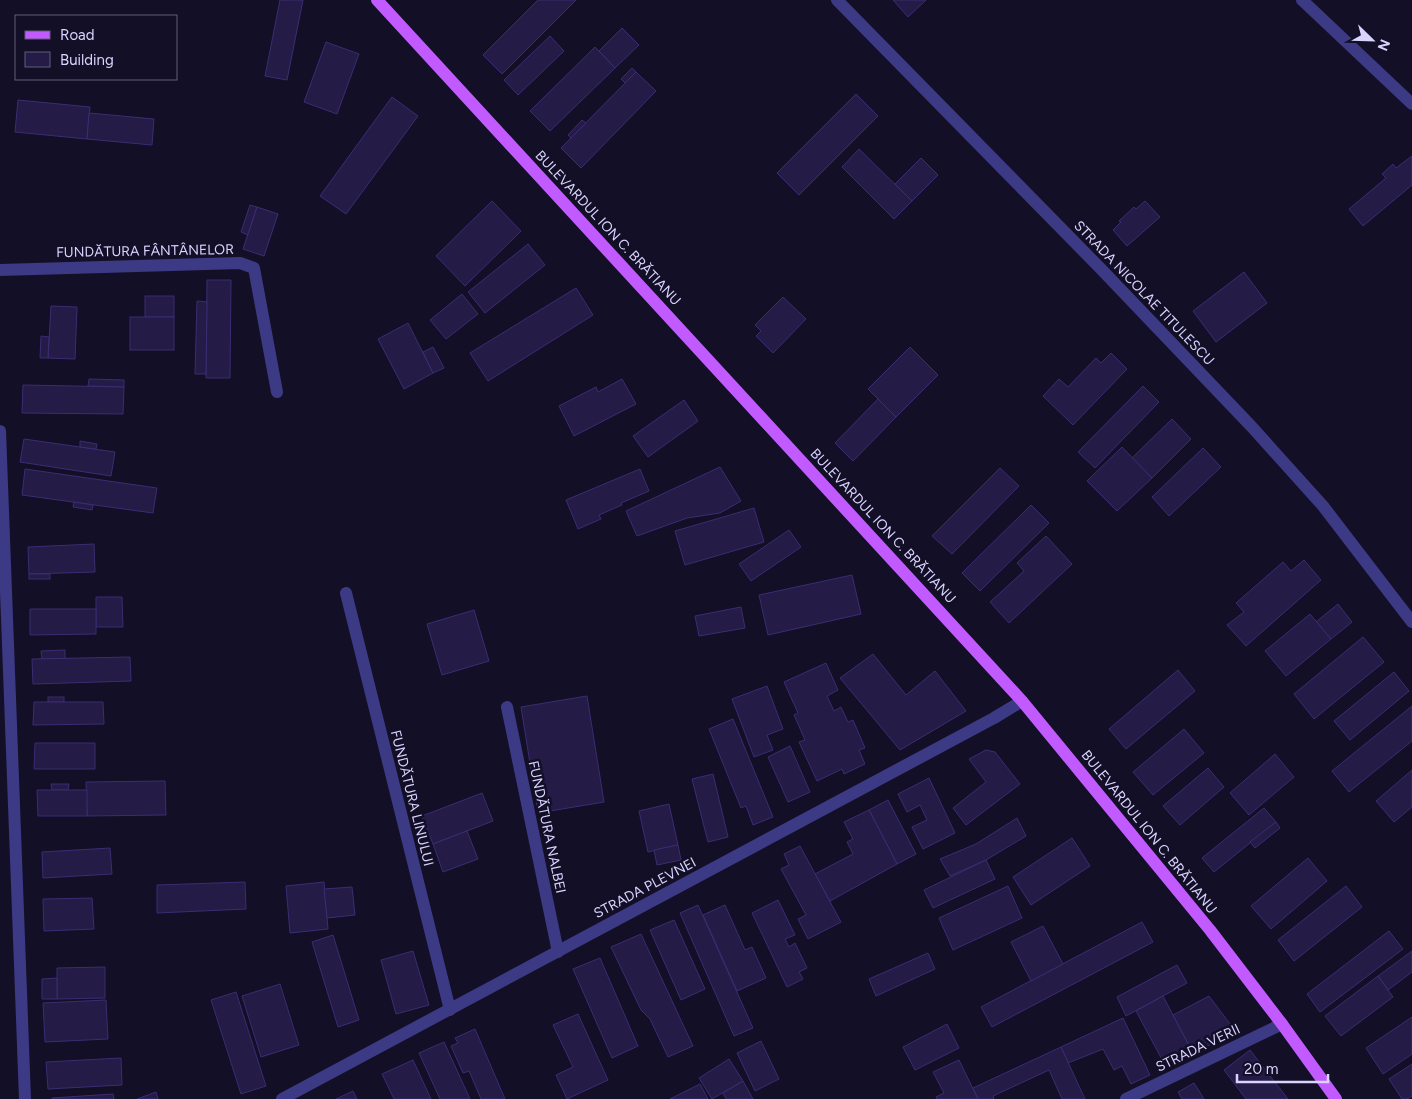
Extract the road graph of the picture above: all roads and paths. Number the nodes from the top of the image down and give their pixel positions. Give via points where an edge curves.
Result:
1 (377, 0) edge
2 (836, 0) edge
3 (1302, 0) edge
4 (1412, 104) edge
5 (0, 270) edge
6 (277, 392) dead end
7 (0, 431) edge
8 (346, 593) dead end
9 (1412, 622) edge
10 (1022, 700) junction
11 (507, 707) dead end
12 (558, 952) junction
13 (450, 1010) junction
14 (1282, 1024) junction
15 (25, 1099) edge
16 (282, 1099) edge
17 (1126, 1099) edge
18 (1336, 1099) edge

1 - 10 main road, BULEVARDUL ION C. BRĂTIANU
2 - 9 street, STRADA NICOLAE TITULESCU via 1251,426 1323,506
3 - 4 street
5 - 6 street, FUNDĂTURA FÂNTÂNELOR via 240,263 254,268
7 - 15 street
8 - 13 street, FUNDĂTURA LINULUI
10 - 12 street, STRADA PLEVNEI
10 - 14 main road, BULEVARDUL ION C. BRĂTIANU via 1210,930
11 - 12 street, FUNDĂTURA NALBEI
12 - 13 street, STRADA PLEVNEI
13 - 16 street, STRADA PLEVNEI
14 - 17 street, STRADA VERII
14 - 18 main road, BULEVARDUL ION C. BRĂTIANU

